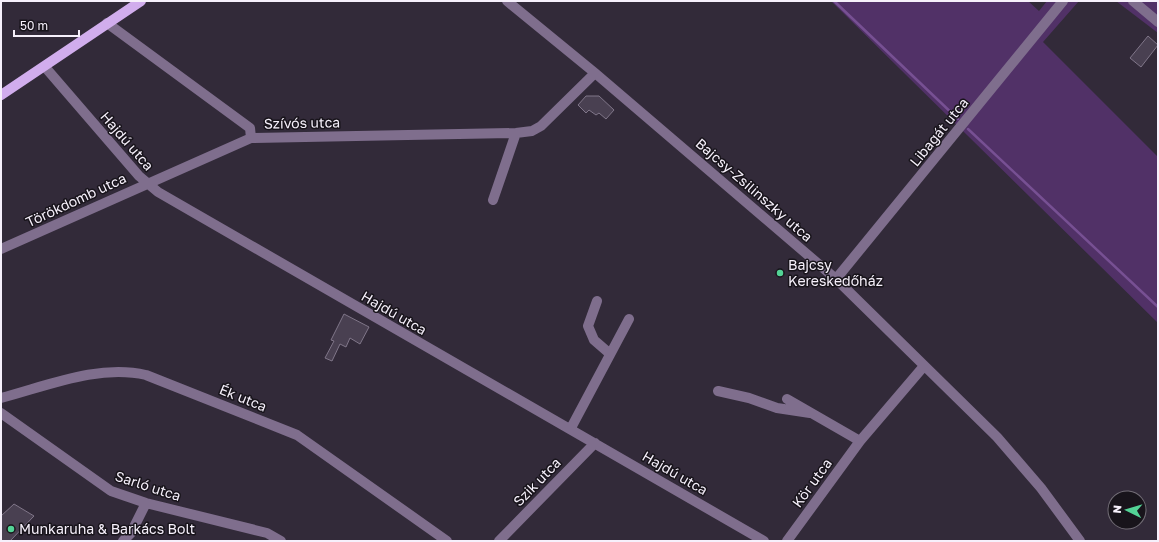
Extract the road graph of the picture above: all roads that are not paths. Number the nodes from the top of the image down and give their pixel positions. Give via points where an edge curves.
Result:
1 (141, 1) edge
2 (506, 1) edge
3 (1063, 1) edge
4 (1133, 1) edge
5 (1158, 22) edge
6 (107, 23) junction
7 (45, 67) junction
8 (595, 73) junction
9 (1, 95) edge
10 (516, 133) junction
11 (251, 138) junction
12 (146, 184) junction
13 (493, 200) dead end
14 (1, 249) edge
15 (836, 279) junction
16 (597, 301) dead end
17 (629, 319) dead end
18 (609, 354) junction
19 (924, 366) junction
20 (718, 391) dead end
21 (1, 398) edge
22 (787, 399) dead end
23 (1, 413) edge
24 (810, 413) junction
25 (571, 428) junction
26 (860, 441) junction
27 (595, 443) junction
28 (146, 503) junction
29 (123, 541) edge
30 (281, 541) edge
31 (447, 541) edge
32 (499, 541) edge
33 (764, 541) edge
34 (787, 541) edge
35 (1080, 541) edge

1 - 6 main road
2 - 8 street, Bajcsy-Zsilinszky utca
3 - 15 street, Libagát utca
4 - 5 street
6 - 7 main road
6 - 11 street, Szívós utca via 250,128
7 - 9 main road
7 - 12 street, Hajdú utca
8 - 10 street, Szívós utca via 541,126 532,131
8 - 15 street, Bajcsy-Zsilinszky utca
10 - 11 street, Szívós utca
10 - 13 street
11 - 12 street, Törökdomb utca
12 - 14 street, Törökdomb utca
12 - 25 street, Hajdú utca via 262,253
15 - 19 street, Bajcsy-Zsilinszky utca
16 - 18 street via 588,326 594,340
17 - 18 street
18 - 25 street
19 - 26 street, Kör utca
19 - 35 street, Bajcsy-Zsilinszky utca via 997,438 1041,488
20 - 24 street via 777,408
21 - 31 street, Ék utca via 88,375 120,371 146,375 297,435
22 - 24 street
23 - 28 street, Sarló utca via 111,491
24 - 26 street
25 - 27 street, Hajdú utca
26 - 34 street, Kör utca
27 - 32 street, Szik utca
27 - 33 street, Hajdú utca
28 - 29 street via 131,533
28 - 30 street, Sarló utca via 267,533

